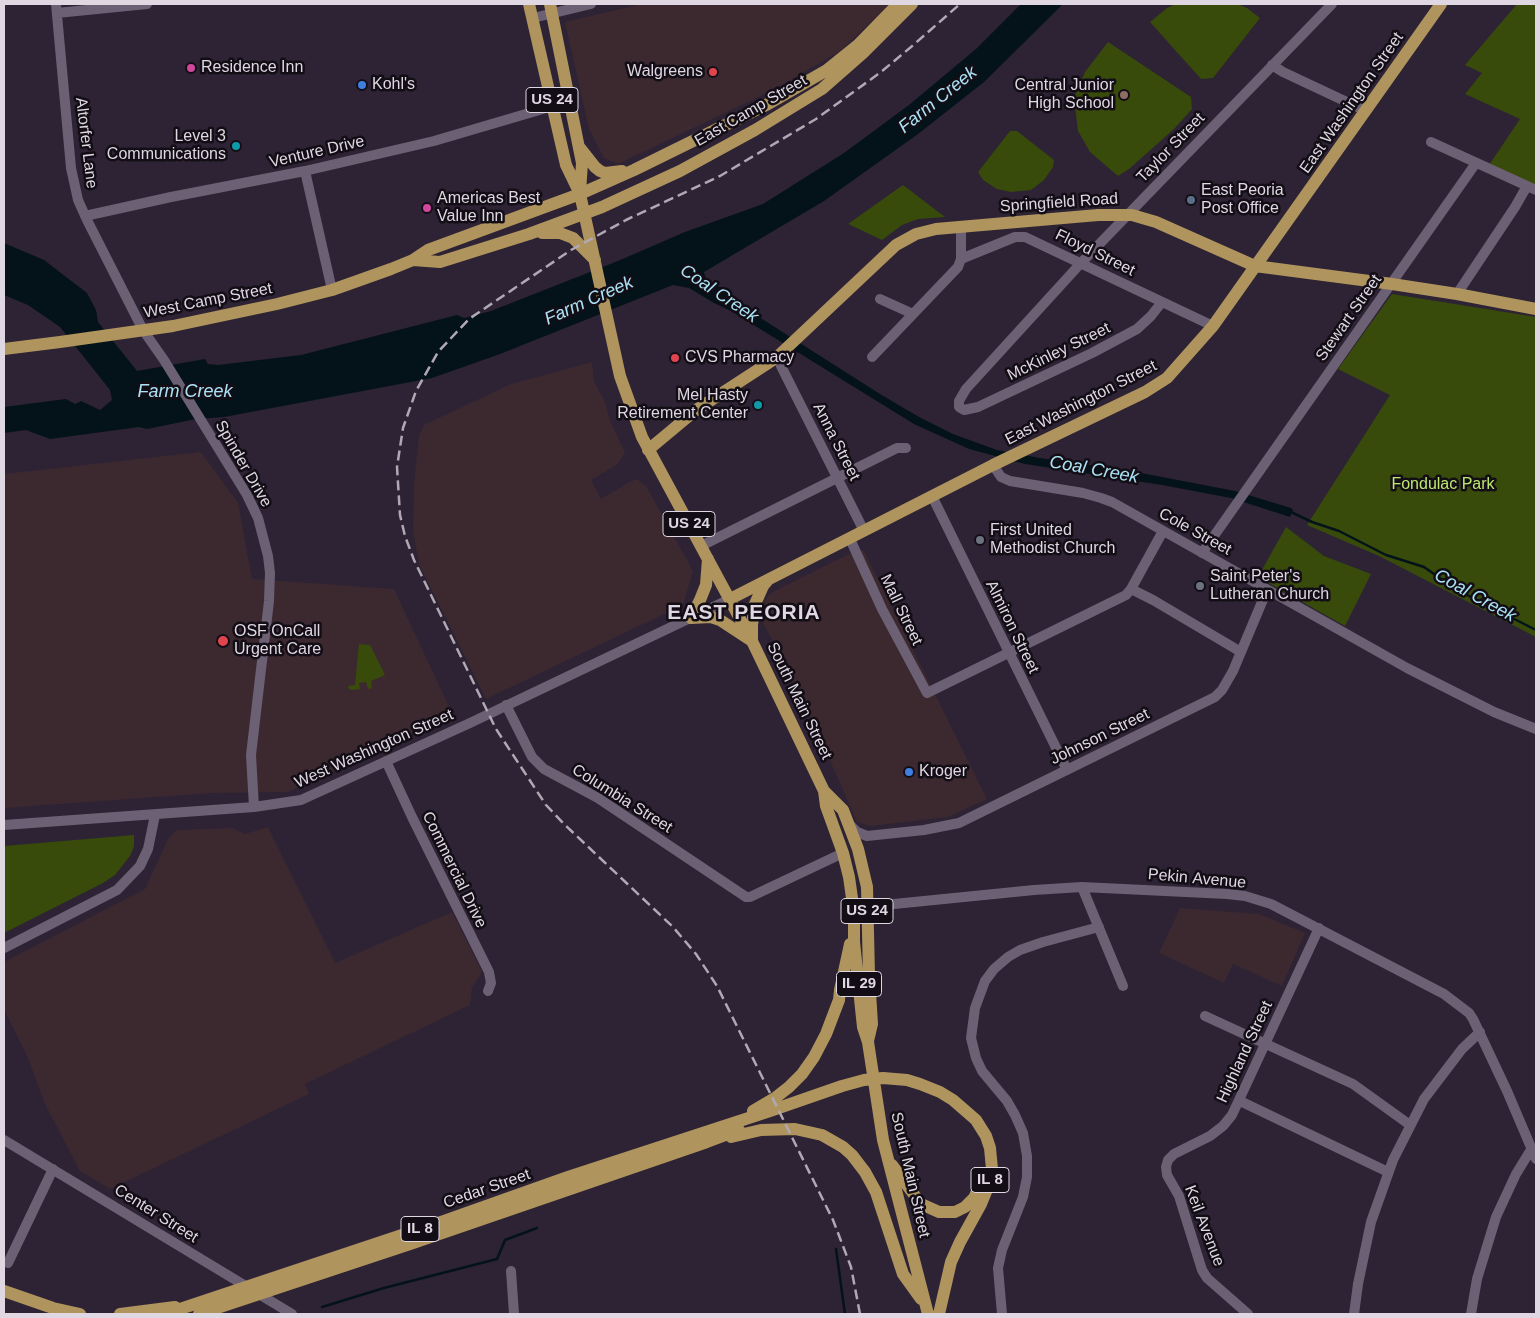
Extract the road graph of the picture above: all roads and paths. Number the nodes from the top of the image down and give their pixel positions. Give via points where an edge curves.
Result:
1 (147, 4) edge
2 (529, 4) edge
3 (592, 4) edge
4 (898, 4) edge
5 (912, 4) edge
6 (1332, 4) edge
7 (1441, 4) edge
8 (56, 9) edge
9 (550, 9) edge
10 (533, 18) junction
11 (1272, 65) junction
12 (553, 106) junction
13 (1366, 111) junction
14 (1431, 142) dead end
15 (579, 147) junction
16 (1476, 163) junction
17 (634, 170) junction
18 (305, 171) junction
19 (1531, 188) edge
20 (580, 194) junction
21 (584, 213) junction
22 (1127, 214) junction
23 (85, 216) junction
24 (961, 226) junction
25 (529, 234) junction
26 (961, 259) junction
27 (414, 260) junction
28 (594, 260) junction
29 (1081, 264) junction
30 (1255, 266) junction
31 (1392, 284) junction
32 (332, 290) junction
33 (1457, 294) junction
34 (880, 299) dead end
35 (1162, 302) junction
36 (1536, 309) edge
37 (913, 314) junction
38 (1213, 326) junction
39 (143, 330) junction
40 (4, 349) edge
41 (872, 356) dead end
42 (781, 366) dead end
43 (959, 407) joint
44 (906, 448) dead end
45 (648, 450) junction
46 (999, 463) junction
47 (838, 478) junction
48 (932, 496) junction
49 (1163, 531) junction
50 (864, 532) junction
51 (850, 539) junction
52 (702, 546) junction
53 (1202, 553) junction
54 (708, 558) junction
55 (768, 580) junction
56 (1131, 589) junction
57 (1267, 590) junction
58 (730, 599) junction
59 (690, 618) junction
60 (752, 641) junction
61 (1008, 652) junction
62 (1241, 652) junction
63 (506, 705) junction
64 (1536, 729) edge
65 (386, 761) junction
66 (1067, 770) junction
67 (824, 791) junction
68 (254, 807) junction
69 (155, 815) junction
70 (847, 821) junction
71 (4, 825) edge
72 (885, 835) junction
73 (843, 853) junction
74 (863, 867) junction
75 (1082, 887) junction
76 (867, 907) junction
77 (854, 908) junction
78 (854, 926) junction
79 (1098, 927) junction
80 (1320, 928) junction
81 (4, 948) edge
82 (1123, 986) dead end
83 (488, 992) dead end
84 (1205, 1016) dead end
85 (1480, 1032) junction
86 (868, 1042) junction
87 (1265, 1044) junction
88 (906, 1084) junction
89 (1240, 1101) junction
90 (1410, 1124) junction
91 (706, 1137) junction
92 (4, 1140) edge
93 (1532, 1148) junction
94 (1536, 1159) edge
95 (888, 1161) junction
96 (1167, 1163) joint
97 (54, 1168) junction
98 (1388, 1172) junction
99 (8, 1263) dead end
100 (512, 1271) dead end
101 (285, 1280) junction
102 (4, 1291) edge
103 (214, 1297) junction
104 (927, 1310) edge
105 (80, 1314) edge
106 (120, 1314) edge
107 (165, 1314) edge
108 (199, 1314) edge
109 (292, 1314) edge
110 (514, 1314) edge
111 (939, 1314) edge
112 (1002, 1314) edge
113 (1248, 1314) edge
114 (1354, 1314) edge
115 (1471, 1314) edge

1 - 8 street
2 - 10 main road, US 24
3 - 9 street
4 - 17 main road, East Camp Street via 858,45 812,79
5 - 21 main road, East Camp Street via 852,64 806,100 696,162
6 - 11 street, Taylor Street
7 - 13 main road, East Washington Street
8 - 23 street, Altorfer Lane via 71,168
9 - 10 street
9 - 15 main road, US 24
10 - 12 main road, US 24
11 - 13 street
11 - 22 street, Taylor Street
12 - 18 street, Venture Drive via 434,141
12 - 20 main road, US 24 via 566,165
13 - 30 main road, East Washington Street
14 - 16 street
15 - 17 main road via 604,173
15 - 20 main road, US 24 via 582,163
16 - 19 street
16 - 31 street, Stewart Street
17 - 20 main road, East Camp Street
18 - 23 street, Venture Drive
18 - 32 street
19 - 33 street
20 - 21 main road, US 24
20 - 27 main road, West Camp Street via 428,250
21 - 25 main road, West Camp Street
21 - 28 main road, US 24
22 - 24 main road, Springfield Road
22 - 29 street, Taylor Street
22 - 30 main road, Springfield Road via 1156,222
23 - 39 street, Altorfer Lane
24 - 26 street
24 - 45 main road, Springfield Road via 921,232 899,243 788,347 696,410
25 - 27 main road, West Camp Street via 440,262
25 - 28 main road via 552,232 567,235
26 - 29 street, Floyd Street via 1020,237
26 - 37 street via 958,267
27 - 32 main road, West Camp Street
28 - 45 main road, US 24 via 620,376
29 - 35 street, Floyd Street
29 - 43 street, Taylor Street via 966,389
30 - 31 main road, Springfield Road
30 - 38 main road, East Washington Street
31 - 33 main road, Springfield Road
31 - 53 street, Stewart Street
32 - 39 main road, West Camp Street
33 - 36 main road, Springfield Road
34 - 37 street
35 - 38 street, Floyd Street
35 - 43 street, McKinley Street via 1137,329 1092,353 978,407 964,410
37 - 41 street
38 - 46 main road, East Washington Street via 1175,370 1156,386
39 - 40 main road, West Camp Street
39 - 68 street, Spinder Drive via 247,496 258,518 268,556 268,611 251,755
42 - 47 street, Anna Street
44 - 47 street via 897,448
45 - 52 main road, US 24
46 - 48 main road, East Washington Street
46 - 49 street, Cole Street via 1001,477 1010,481 1101,498
47 - 50 street, Anna Street
47 - 52 street
48 - 50 main road, East Washington Street
48 - 61 street, Almiron Street
49 - 53 street, Cole Street
49 - 56 street
50 - 51 main road, East Washington Street
51 - 55 main road, East Washington Street
51 - 61 street, Mall Street via 882,609 927,693
52 - 54 main road, US 24
53 - 57 street, Cole Street
54 - 58 main road, US 24
54 - 59 main road via 706,585
55 - 58 main road, East Washington Street
55 - 60 main road via 755,604
56 - 61 street via 1119,598
56 - 62 street
57 - 62 street, Johnson Street
57 - 64 street, Cole Street via 1407,668 1494,712
58 - 59 street, West Washington Street
58 - 60 main road, South Main Street / US 24
59 - 60 main road via 720,620
59 - 63 street, West Washington Street
60 - 67 main road, South Main Street / US 24
61 - 66 street, Almiron Street
62 - 66 street, Johnson Street via 1228,681 1214,697
63 - 65 street, West Washington Street
63 - 73 street, Columbia Street via 532,757 544,769 598,798 746,897
65 - 68 street, West Washington Street via 301,800
65 - 83 street, Commercial Drive via 489,972 491,983
66 - 72 street, Johnson Street via 959,823
67 - 70 main road, South Main Street / US 24 via 843,810
67 - 73 main road, South Main Street / US 24
68 - 69 street, West Washington Street
69 - 71 street, West Washington Street
69 - 81 street via 148,849 140,866 117,890
70 - 72 street, Johnson Street via 865,836
70 - 74 main road, South Main Street / US 24
72 - 74 street, Johnson Street via 866,844 862,855
73 - 77 main road, South Main Street / US 24
74 - 76 main road, South Main Street / US 24
75 - 76 street, Pekin Avenue
75 - 79 street
75 - 80 street, Pekin Avenue via 1245,896 1271,904
76 - 77 street, Pekin Avenue
76 - 86 main road, South Main Street / US 24 via 872,1024
77 - 78 main road, South Main Street / US 24
78 - 86 main road, South Main Street / IL 29 via 863,1027
78 - 91 main road, IL 8 via 836,1010 814,1057 796,1081 767,1103
79 - 82 street
79 - 112 street via 1020,950 1003,961 979,993 973,1016 974,1052 982,1071 1015,1114 1027,1156 1023,1197 998,1268
80 - 85 street, Pekin Avenue via 1451,999 1469,1013
80 - 87 street, Highland Street
84 - 87 street
85 - 90 street via 1441,1075
85 - 93 street, Pekin Avenue
86 - 95 main road, South Main Street / US 24
87 - 89 street, Highland Street
87 - 90 street via 1353,1084
88 - 91 main road, IL 8 via 874,1079
88 - 95 main road, IL 8 via 944,1102 967,1121 978,1136 982,1149 983,1178 977,1194 964,1207 955,1212 939,1212 918,1200
88 - 111 main road, IL 8 via 933,1089 964,1108 986,1136 991,1154 988,1187 951,1262
89 - 96 street, Highland Street via 1228,1121 1217,1131 1174,1154
89 - 98 street
90 - 98 street
91 - 101 main road, Cedar Street / IL 8
91 - 104 main road via 780,1128 805,1130 822,1135 852,1154 876,1192 903,1274
92 - 97 street, Center Street
93 - 94 street, Pekin Avenue
93 - 115 street via 1496,1217 1479,1271
95 - 104 main road, South Main Street / US 24
96 - 113 street, Keil Avenue via 1167,1175 1178,1196 1202,1270
97 - 99 street
97 - 109 street, Center Street
98 - 114 street via 1370,1228
100 - 110 street
101 - 103 main road, Cedar Street / IL 8
101 - 108 main road, Cedar Street / IL 8
102 - 105 main road
103 - 106 main road via 171,1308
103 - 107 main road, Cedar Street / IL 8

